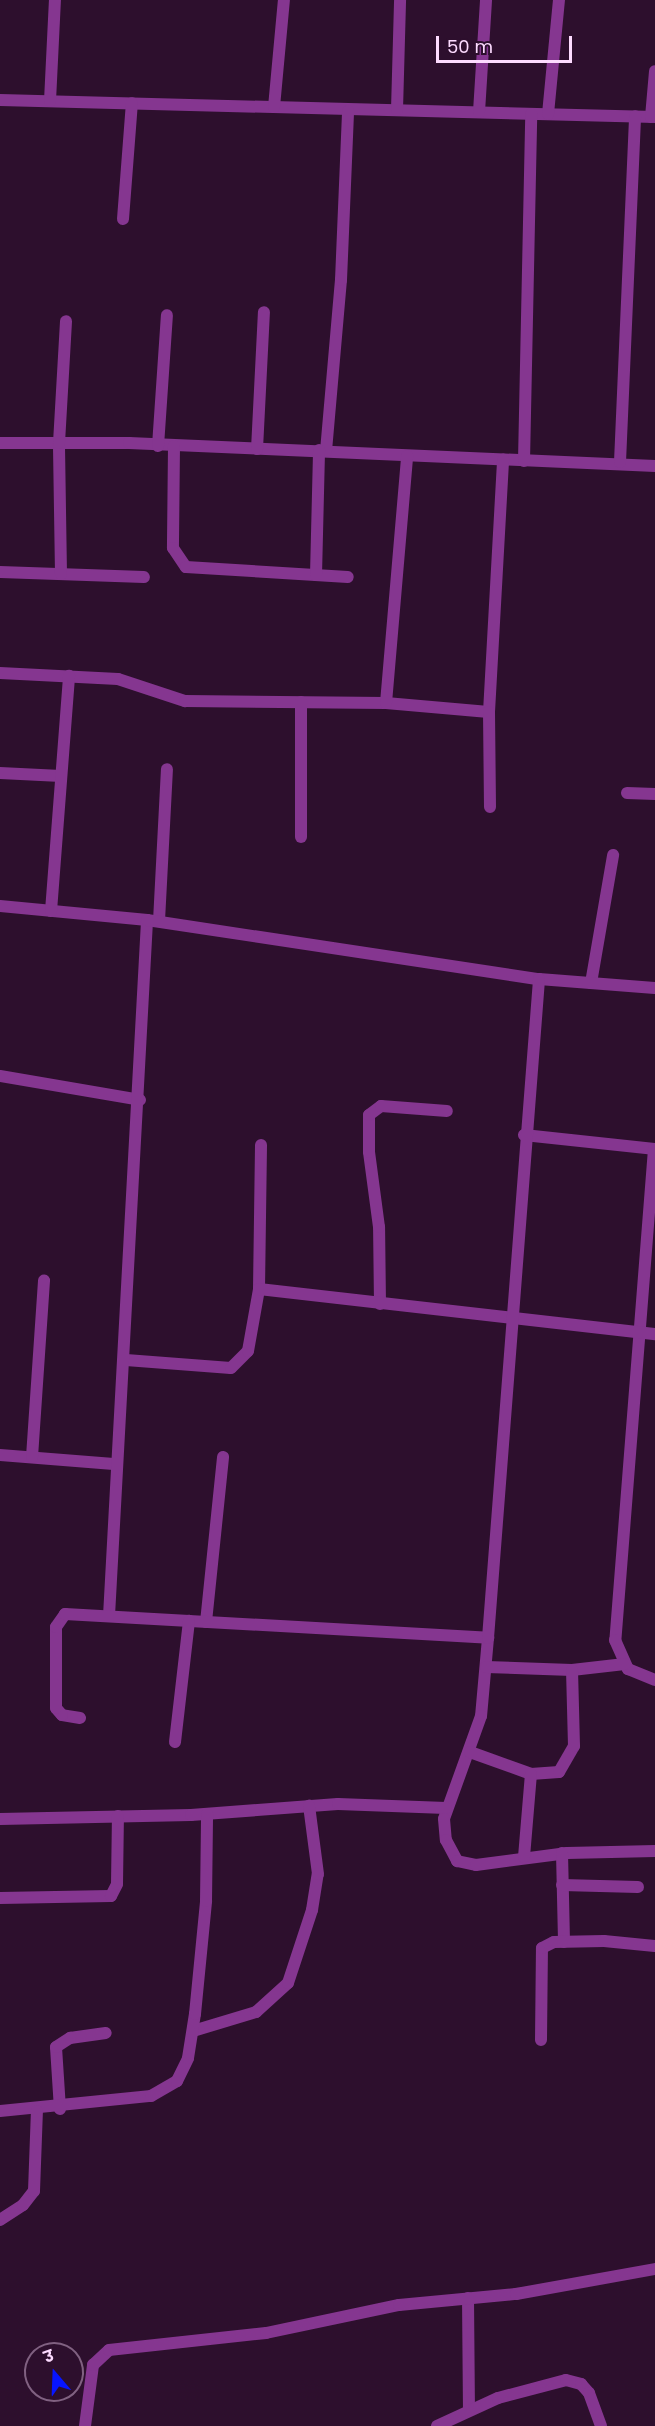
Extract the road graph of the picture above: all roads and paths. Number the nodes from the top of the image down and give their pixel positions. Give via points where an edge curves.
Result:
1 (55, 0) edge
2 (284, 0) edge
3 (400, 0) edge
4 (486, 0) edge
5 (558, 0) edge
6 (655, 71) edge
7 (0, 100) edge
8 (50, 101) junction
9 (132, 103) junction
10 (274, 107) junction
11 (397, 110) junction
12 (348, 111) junction
13 (479, 112) junction
14 (531, 114) junction
15 (548, 114) junction
16 (635, 116) junction
17 (653, 117) edge
18 (123, 219) dead end
19 (264, 312) dead end
20 (167, 315) dead end
21 (66, 321) dead end
22 (0, 443) edge
23 (60, 443) junction
24 (158, 446) junction
25 (174, 446) junction
26 (257, 448) junction
27 (323, 450) junction
28 (407, 456) junction
29 (502, 459) junction
30 (524, 461) junction
31 (620, 462) junction
32 (655, 466) edge
33 (0, 572) edge
34 (61, 574) junction
35 (316, 575) junction
36 (348, 576) dead end
37 (144, 577) dead end
38 (0, 673) edge
39 (69, 676) junction
40 (302, 702) junction
41 (386, 703) junction
42 (489, 712) junction
43 (166, 769) dead end
44 (0, 773) edge
45 (61, 776) junction
46 (627, 793) dead end
47 (655, 794) edge
48 (490, 807) dead end
49 (301, 837) dead end
50 (613, 855) dead end
51 (0, 906) edge
52 (51, 911) junction
53 (153, 921) junction
54 (539, 979) junction
55 (591, 983) junction
56 (655, 988) edge
57 (0, 1076) edge
58 (140, 1100) junction
59 (447, 1111) dead end
60 (524, 1135) junction
61 (261, 1145) dead end
62 (655, 1149) edge
63 (44, 1280) dead end
64 (259, 1289) junction
65 (380, 1304) junction
66 (512, 1315) junction
67 (637, 1333) junction
68 (655, 1334) edge
69 (126, 1360) junction
70 (0, 1455) edge
71 (32, 1457) junction
72 (223, 1457) dead end
73 (114, 1464) junction
74 (109, 1616) junction
75 (189, 1621) junction
76 (206, 1622) junction
77 (488, 1638) junction
78 (625, 1664) junction
79 (486, 1667) junction
80 (572, 1670) junction
81 (655, 1680) edge
82 (80, 1718) dead end
83 (176, 1742) dead end
84 (470, 1752) junction
85 (531, 1774) junction
86 (309, 1806) junction
87 (447, 1808) junction
88 (207, 1814) junction
89 (118, 1816) junction
90 (0, 1819) edge
91 (655, 1851) edge
92 (562, 1853) junction
93 (524, 1857) junction
94 (562, 1885) junction
95 (638, 1887) dead end
96 (0, 1898) edge
97 (564, 1942) junction
98 (655, 1946) edge
99 (192, 2031) junction
100 (106, 2033) dead end
101 (541, 2040) dead end
102 (60, 2109) junction
103 (0, 2111) edge
104 (37, 2111) junction
105 (0, 2220) edge
106 (655, 2269) edge
107 (468, 2298) junction
108 (469, 2410) junction
109 (85, 2426) edge
110 (437, 2426) edge
111 (602, 2426) edge

1 - 8 street
2 - 10 street
3 - 11 street
4 - 13 street
5 - 15 street
6 - 17 street
7 - 8 street
8 - 9 street
9 - 10 street
9 - 18 street
10 - 12 street
11 - 12 street
11 - 13 street
12 - 27 street via 341,280
13 - 14 street
14 - 15 street
14 - 30 street
15 - 16 street
16 - 17 street
16 - 31 street
19 - 26 street
20 - 24 street
21 - 23 street
22 - 23 street
23 - 24 street
23 - 34 street
24 - 25 street
25 - 26 street
25 - 35 street via 173,548 186,567
26 - 27 street
27 - 28 street
27 - 35 street
28 - 29 street
28 - 41 street
29 - 30 street
29 - 42 street
30 - 31 street
31 - 32 street
33 - 34 street
34 - 37 street
35 - 36 street
38 - 39 street
39 - 40 street via 118,679 185,701
39 - 45 street
40 - 41 street
40 - 49 street
41 - 42 street
42 - 48 street
43 - 53 street
44 - 45 street
45 - 52 street
46 - 47 street
50 - 55 street
51 - 52 street
52 - 53 street
53 - 54 street
53 - 58 street
54 - 55 street
54 - 60 street
55 - 56 street
57 - 58 street
58 - 69 street
59 - 65 street via 381,1106 369,1115 369,1152 380,1227
60 - 62 street
60 - 66 street
61 - 64 street
62 - 67 street
63 - 71 street
64 - 65 street
64 - 69 street via 248,1351 231,1368
65 - 66 street
66 - 67 street
66 - 77 street
67 - 68 street
67 - 78 street via 615,1640
69 - 73 street
70 - 71 street
71 - 73 street
72 - 76 street
73 - 74 street
74 - 75 street
74 - 82 street via 65,1614 56,1627 56,1708 62,1714
75 - 76 street
75 - 83 street
76 - 77 street
77 - 79 street
78 - 80 street
78 - 81 street
79 - 80 street
79 - 84 street via 481,1716
80 - 85 street via 574,1746 559,1772
84 - 85 street
84 - 87 street
85 - 93 street
86 - 87 street
86 - 88 street
86 - 99 street via 318,1874 309,1921 288,1983 256,2012
87 - 93 street via 444,1831 457,1861 476,1865
88 - 89 street
88 - 99 street via 206,1901
89 - 90 street
89 - 96 street via 117,1884 111,1896
91 - 92 street
92 - 93 street
92 - 94 street
94 - 95 street
94 - 97 street
97 - 98 street
97 - 101 street via 548,1943 538,1958
99 - 102 street via 188,2058 177,2080 164,2092
100 - 102 street via 70,2038 56,2047
102 - 104 street
103 - 104 street
104 - 105 street via 34,2191 23,2205
106 - 107 street via 516,2294
107 - 108 street
107 - 109 street via 399,2305 266,2333 110,2350 93,2365
108 - 110 street
108 - 111 street via 537,2384 566,2379 581,2384 589,2393

